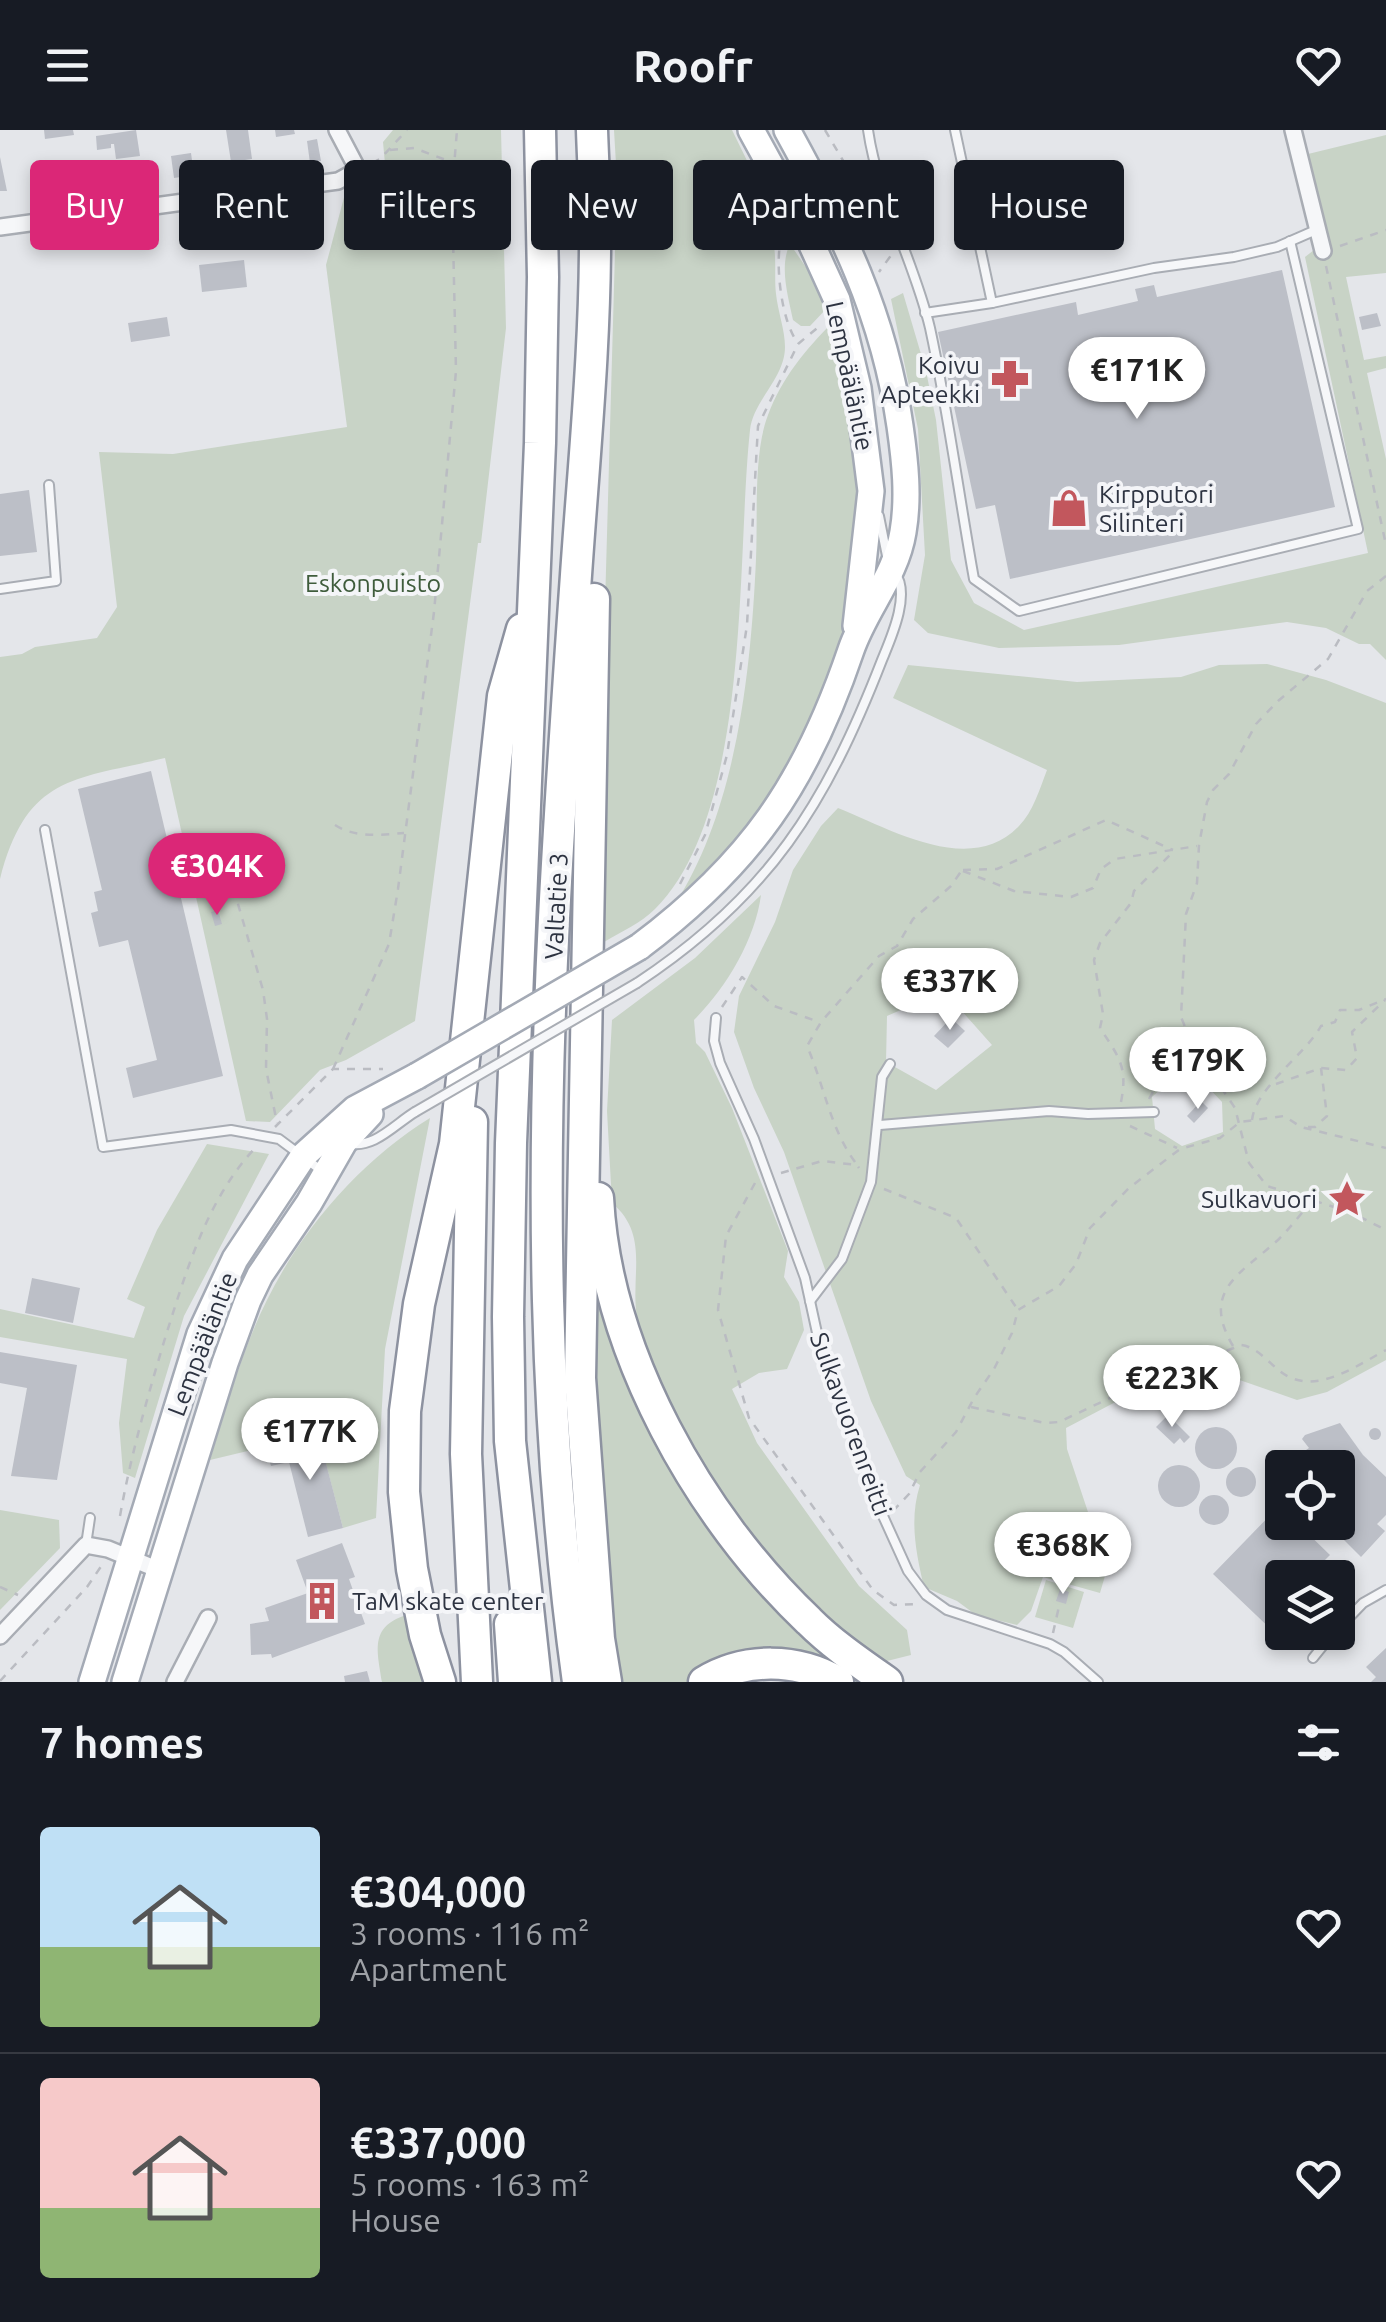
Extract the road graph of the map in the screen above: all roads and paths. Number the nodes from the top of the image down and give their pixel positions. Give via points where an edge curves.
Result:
1 (336, 130) edge
2 (407, 130) edge
3 (456, 130) edge
4 (540, 130) edge
5 (592, 130) edge
6 (751, 130) edge
7 (787, 130) edge
8 (825, 130) edge
9 (868, 130) edge
10 (956, 130) edge
11 (1293, 130) edge
12 (390, 150) junction
13 (352, 160) edge
14 (378, 160) edge
15 (446, 160) edge
16 (454, 160) edge
17 (344, 178) edge
18 (0, 227) edge
19 (1316, 230) junction
20 (1386, 230) edge
21 (1290, 241) junction
22 (453, 250) edge
23 (779, 250) edge
24 (1323, 251) junction
25 (878, 273) dead end
26 (992, 303) junction
27 (925, 313) junction
28 (824, 323) dead end
29 (798, 344) junction
30 (588, 438) junction
31 (50, 485) dead end
32 (871, 491) junction
33 (1386, 545) edge
34 (892, 570) junction
35 (1386, 576) edge
36 (0, 589) edge
37 (532, 593) junction
38 (854, 640) junction
39 (335, 826) dead end
40 (44, 830) dead end
41 (405, 833) junction
42 (1199, 846) junction
43 (1174, 850) junction
44 (962, 870) junction
45 (229, 872) dead end
46 (673, 895) dead end
47 (474, 959) junction
48 (1386, 999) edge
49 (716, 1018) joint
50 (821, 1022) junction
51 (1187, 1032) junction
52 (588, 1042) junction
53 (890, 1064) dead end
54 (333, 1068) dead end
55 (1322, 1068) junction
56 (417, 1076) junction
57 (1271, 1086) junction
58 (1119, 1112) junction
59 (1151, 1112) joint
60 (1252, 1121) junction
61 (1240, 1122) junction
62 (880, 1124) junction
63 (1302, 1127) junction
64 (279, 1139) junction
65 (344, 1142) junction
66 (1386, 1148) edge
67 (1180, 1149) junction
68 (304, 1155) junction
69 (857, 1165) junction
70 (325, 1174) junction
71 (768, 1177) junction
72 (871, 1182) junction
73 (1312, 1202) junction
74 (1386, 1230) edge
75 (810, 1302) junction
76 (1018, 1310) junction
77 (1234, 1347) junction
78 (1386, 1350) edge
79 (969, 1407) junction
80 (510, 1441) junction
81 (883, 1516) junction
82 (90, 1518) dead end
83 (86, 1546) junction
84 (130, 1558) junction
85 (159, 1570) junction
86 (1386, 1590) edge
87 (1060, 1602) dead end
88 (936, 1603) junction
89 (1355, 1612) edge
90 (208, 1618) dead end
91 (0, 1636) edge
92 (1050, 1644) junction
93 (1320, 1650) edge
94 (1313, 1658) dead end
95 (92, 1682) edge
96 (125, 1682) edge
97 (175, 1682) edge
98 (440, 1682) edge
99 (477, 1682) edge
100 (514, 1682) edge
101 (536, 1682) edge
102 (578, 1682) edge
103 (606, 1682) edge
104 (704, 1682) edge
105 (838, 1682) edge
106 (887, 1682) edge
107 (1098, 1682) edge

1 - 13 street
2 - 12 path
3 - 16 path
4 - 37 highway, Valtatie 3 via 541,388
5 - 30 highway, Valtatie 3 via 596,223
6 - 32 main road, Lempääläntie via 837,300 858,388
7 - 34 main road, Lempääläntie via 864,281 893,378 906,496
8 - 25 path via 892,254
9 - 27 lane via 873,167
10 - 26 lane
11 - 19 street
12 - 14 path
12 - 15 path via 414,148
17 - 18 street
19 - 21 lane
19 - 24 street
20 - 24 path
21 - 26 lane
21 - 27 lane via 1358,529 1018,611 974,579
22 - 41 path via 456,372
23 - 29 path via 781,291
24 - 33 path
26 - 27 lane
28 - 29 path
29 - 46 path via 758,426 747,625 727,755 706,835
30 - 52 highway via 598,486
30 - 102 highway, Valtatie 3 via 554,919 547,1221 548,1357
31 - 36 lane via 56,581
32 - 34 lane
32 - 38 main road, Lempääläntie
34 - 38 main road, Lempääläntie
34 - 65 lane, bridge via 902,593 860,720 818,802 736,903 637,983 370,1143
35 - 42 path via 1367,591 1328,660 1256,724 1208,802
37 - 47 highway via 503,696
37 - 80 highway, Valtatie 3 via 511,1143
38 - 56 main road, Lempääläntie, bridge via 810,752 763,830 713,886 639,948
39 - 41 path via 362,834
40 - 64 lane via 103,1146 231,1130
41 - 54 path via 389,944
42 - 43 path
42 - 51 path via 1186,914 1181,1016
43 - 44 path via 1106,820 997,868
43 - 44 path via 1115,859 1101,869 1093,888 1070,897 1014,891
43 - 58 path via 1134,891 1094,960 1100,1028 1126,1077
44 - 50 path
45 - 64 path via 263,990 266,1070
47 - 98 highway via 455,1144 419,1304 405,1411 412,1569
47 - 99 highway via 466,1454
48 - 55 path via 1352,1032 1357,1058 1346,1070
48 - 57 path via 1340,1010
49 - 50 path via 742,978 774,1006
49 - 71 lane via 720,1064
50 - 69 path via 807,1046 838,1140
51 - 59 path via 1149,1096
51 - 61 path
52 - 103 highway via 580,1378
52 - 106 highway via 608,1264 640,1372 666,1428 729,1532 810,1622
53 - 62 lane, Sulkavuorenreitti via 882,1077
55 - 57 path
55 - 63 path via 1326,1116
56 - 65 main road, Lempääläntie
56 - 68 main road, Lempääläntie via 354,1109
57 - 60 path
58 - 59 lane
58 - 62 lane
58 - 67 path via 1132,1127
60 - 61 path
60 - 63 path via 1284,1116
61 - 67 path via 1220,1138
61 - 73 path via 1249,1163 1267,1186
62 - 72 lane, Sulkavuorenreitti
63 - 66 path
64 - 68 lane
65 - 70 main road, Lempääläntie
67 - 76 path via 1090,1228 1059,1286
68 - 70 lane
68 - 84 main road, Lempääläntie via 215,1298
69 - 71 path via 822,1161
69 - 72 path
70 - 85 main road, Lempääläntie via 248,1300
71 - 75 lane
71 - 88 path via 752,1185 726,1236 718,1310 749,1418 873,1590 894,1605
72 - 75 lane, Sulkavuorenreitti via 842,1258
72 - 76 path via 956,1218
73 - 74 path
73 - 77 path via 1244,1267 1222,1298 1220,1323
75 - 81 lane, Sulkavuorenreitti
76 - 79 path via 994,1369
77 - 78 path via 1246,1345 1285,1375 1314,1382
77 - 79 path via 1059,1422
79 - 81 path via 896,1510
80 - 100 highway via 506,1549
80 - 101 highway, Valtatie 3
81 - 88 lane, Sulkavuorenreitti via 914,1581
82 - 83 lane
83 - 84 street
83 - 91 street
84 - 85 street
84 - 95 main road, Lempääläntie
85 - 96 main road, Lempääläntie
86 - 89 lane
87 - 92 path
88 - 92 lane
90 - 97 street
92 - 107 lane
93 - 94 lane
104 - 105 highway via 768,1664 818,1670

